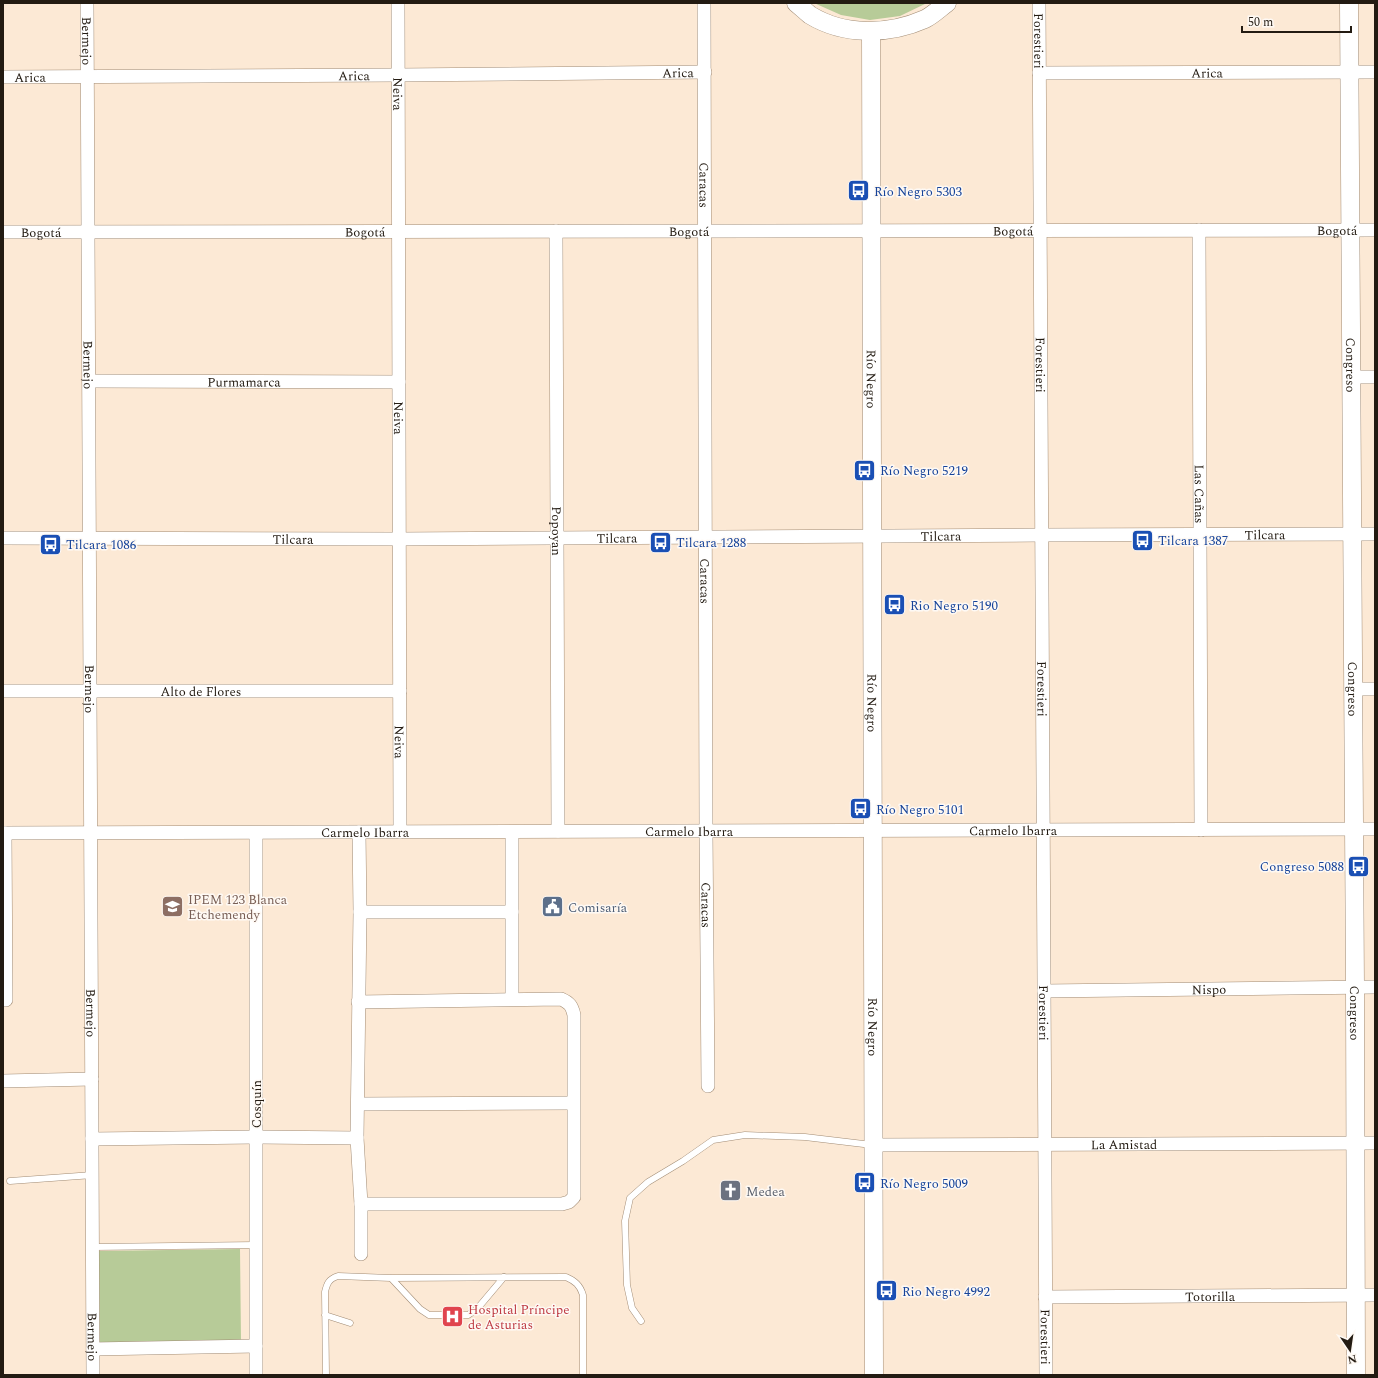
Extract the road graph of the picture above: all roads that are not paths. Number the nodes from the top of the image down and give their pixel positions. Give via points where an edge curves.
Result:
1 (88, 3) edge
2 (398, 3) edge
3 (704, 3) edge
4 (796, 3) edge
5 (947, 3) edge
6 (1039, 3) edge
7 (1349, 3) edge
8 (871, 32) junction
9 (705, 72) junction
10 (1350, 72) junction
11 (1375, 72) edge
12 (1039, 73) junction
13 (398, 75) junction
14 (88, 76) junction
15 (3, 77) edge
16 (1199, 230) junction
17 (1350, 230) junction
18 (1375, 230) edge
19 (398, 231) junction
20 (556, 231) junction
21 (705, 231) junction
22 (871, 231) junction
23 (1040, 231) junction
24 (3, 232) edge
25 (88, 232) junction
26 (1351, 377) junction
27 (1375, 377) edge
28 (89, 381) junction
29 (399, 382) junction
30 (1042, 534) junction
31 (1352, 534) junction
32 (1375, 534) edge
33 (1200, 535) junction
34 (872, 536) junction
35 (558, 537) junction
36 (706, 537) junction
37 (3, 538) edge
38 (89, 538) junction
39 (399, 539) junction
40 (1354, 689) junction
41 (1375, 689) edge
42 (3, 691) edge
43 (90, 691) junction
44 (400, 691) junction
45 (1354, 829) junction
46 (1375, 829) edge
47 (1043, 830) junction
48 (1201, 830) junction
49 (706, 831) junction
50 (872, 831) junction
51 (256, 832) junction
52 (359, 832) junction
53 (400, 832) junction
54 (512, 832) junction
55 (558, 832) junction
56 (4, 833) edge
57 (91, 833) junction
58 (360, 912) junction
59 (512, 912) junction
60 (1356, 987) junction
61 (1375, 987) edge
62 (1044, 991) junction
63 (4, 1000) edge
64 (512, 1000) junction
65 (358, 1002) junction
66 (92, 1079) junction
67 (3, 1081) edge
68 (708, 1086) dead end
69 (573, 1103) junction
70 (358, 1104) junction
71 (256, 1137) junction
72 (357, 1138) junction
73 (92, 1139) junction
74 (1356, 1143) junction
75 (1375, 1143) edge
76 (1044, 1144) junction
77 (873, 1145) junction
78 (93, 1175) junction
79 (10, 1181) dead end
80 (361, 1204) junction
81 (256, 1245) junction
82 (93, 1247) junction
83 (361, 1254) dead end
84 (504, 1277) junction
85 (390, 1278) junction
86 (1356, 1295) junction
87 (1375, 1295) edge
88 (1045, 1297) junction
89 (325, 1315) junction
90 (641, 1321) dead end
91 (350, 1323) dead end
92 (256, 1346) junction
93 (93, 1349) junction
94 (93, 1375) edge
95 (256, 1375) edge
96 (326, 1375) edge
97 (583, 1375) edge
98 (874, 1375) edge
99 (1046, 1375) edge
100 (1356, 1375) edge

1 - 14 street, Bermejo
2 - 13 street, Neiva
3 - 9 street, Caracas
4 - 8 main road via 810,15 837,27
5 - 8 main road via 926,18 897,29
6 - 12 street, Forestieri
7 - 10 main road, Congreso
8 - 22 main road, Río Negro
9 - 13 street, Arica
9 - 21 street, Caracas
10 - 11 street, Arica
10 - 12 street, Arica
10 - 17 main road, Congreso
12 - 23 street, Forestieri
13 - 14 street, Arica
13 - 19 street, Neiva
14 - 15 street, Arica
14 - 25 street, Bermejo
16 - 17 street, Bogotá
16 - 23 street, Bogotá
16 - 33 street, Las Cañas
17 - 18 street, Bogotá
17 - 26 main road, Congreso
19 - 20 street, Bogotá
19 - 25 street, Bogotá
19 - 29 street, Neiva
20 - 21 street, Bogotá
20 - 35 street, Popoyan
21 - 22 street, Bogotá
21 - 36 street, Caracas
22 - 23 street, Bogotá
22 - 34 main road, Río Negro
23 - 30 street, Forestieri
24 - 25 street, Bogotá
25 - 28 street, Bermejo
26 - 27 street
26 - 31 main road, Congreso
28 - 29 street, Purmamarca
28 - 38 street, Bermejo
29 - 39 street, Neiva
30 - 33 street, Tilcara
30 - 34 street, Tilcara
30 - 47 street, Forestieri
31 - 32 street, Tilcara
31 - 33 street, Tilcara
31 - 40 main road, Congreso
33 - 48 street, Las Cañas
34 - 36 street, Tilcara
34 - 50 main road, Río Negro
35 - 36 street, Tilcara
35 - 39 street, Tilcara
35 - 55 street, Popoyan
36 - 49 street, Caracas
37 - 38 street, Tilcara
38 - 39 street, Tilcara
38 - 43 street, Bermejo
39 - 44 street, Neiva
40 - 41 street
40 - 45 main road, Congreso
42 - 43 street, Alto de Flores
43 - 44 street, Alto de Flores
43 - 57 street, Bermejo
44 - 53 street, Neiva
45 - 46 street, Carmelo Ibarra
45 - 48 street, Carmelo Ibarra
45 - 60 main road, Congreso
47 - 48 street, Carmelo Ibarra
47 - 50 street, Carmelo Ibarra
47 - 62 street, Forestieri
49 - 50 street, Carmelo Ibarra
49 - 55 street, Carmelo Ibarra
49 - 68 street, Caracas
50 - 77 main road, Río Negro
51 - 52 street, Carmelo Ibarra
51 - 57 street, Carmelo Ibarra
51 - 71 street, Cosquín
52 - 53 street, Carmelo Ibarra
52 - 58 street
53 - 54 street, Carmelo Ibarra
54 - 55 street, Carmelo Ibarra
54 - 59 street
56 - 57 street, Carmelo Ibarra
56 - 63 street
57 - 66 street, Bermejo
58 - 59 street
58 - 65 street
59 - 64 street
60 - 61 street, Nispo
60 - 62 street, Nispo
60 - 74 main road, Congreso
62 - 76 street, Forestieri
64 - 65 street
64 - 69 street via 561,999 569,1002 572,1007
65 - 70 street
66 - 67 street
66 - 73 street, Bermejo
69 - 70 street
69 - 80 street via 575,1192 574,1198 569,1202
70 - 72 street
71 - 72 street
71 - 73 street
71 - 81 street, Cosquín
72 - 80 street
73 - 78 street, Bermejo
74 - 75 street, La Amistad
74 - 76 street, La Amistad
74 - 86 main road, Congreso
76 - 77 street, La Amistad
76 - 88 street, Forestieri
77 - 90 lane via 805,1137 745,1135 713,1140 648,1182 630,1198 625,1221 627,1285 632,1308
77 - 98 main road, Río Negro
78 - 79 lane
78 - 82 street, Bermejo
80 - 83 street
81 - 82 lane
81 - 92 street, Cosquín
82 - 93 street, Bermejo
84 - 85 lane
84 - 85 lane via 477,1309 468,1315 429,1316
84 - 97 lane via 566,1277 576,1281 583,1295
85 - 89 lane via 330,1278 326,1284
86 - 87 street, Totorilla
86 - 88 street, Totorilla
86 - 100 main road, Congreso
88 - 99 street, Forestieri
89 - 91 lane
89 - 96 lane
92 - 93 street
92 - 95 street, Cosquín
93 - 94 street, Bermejo

